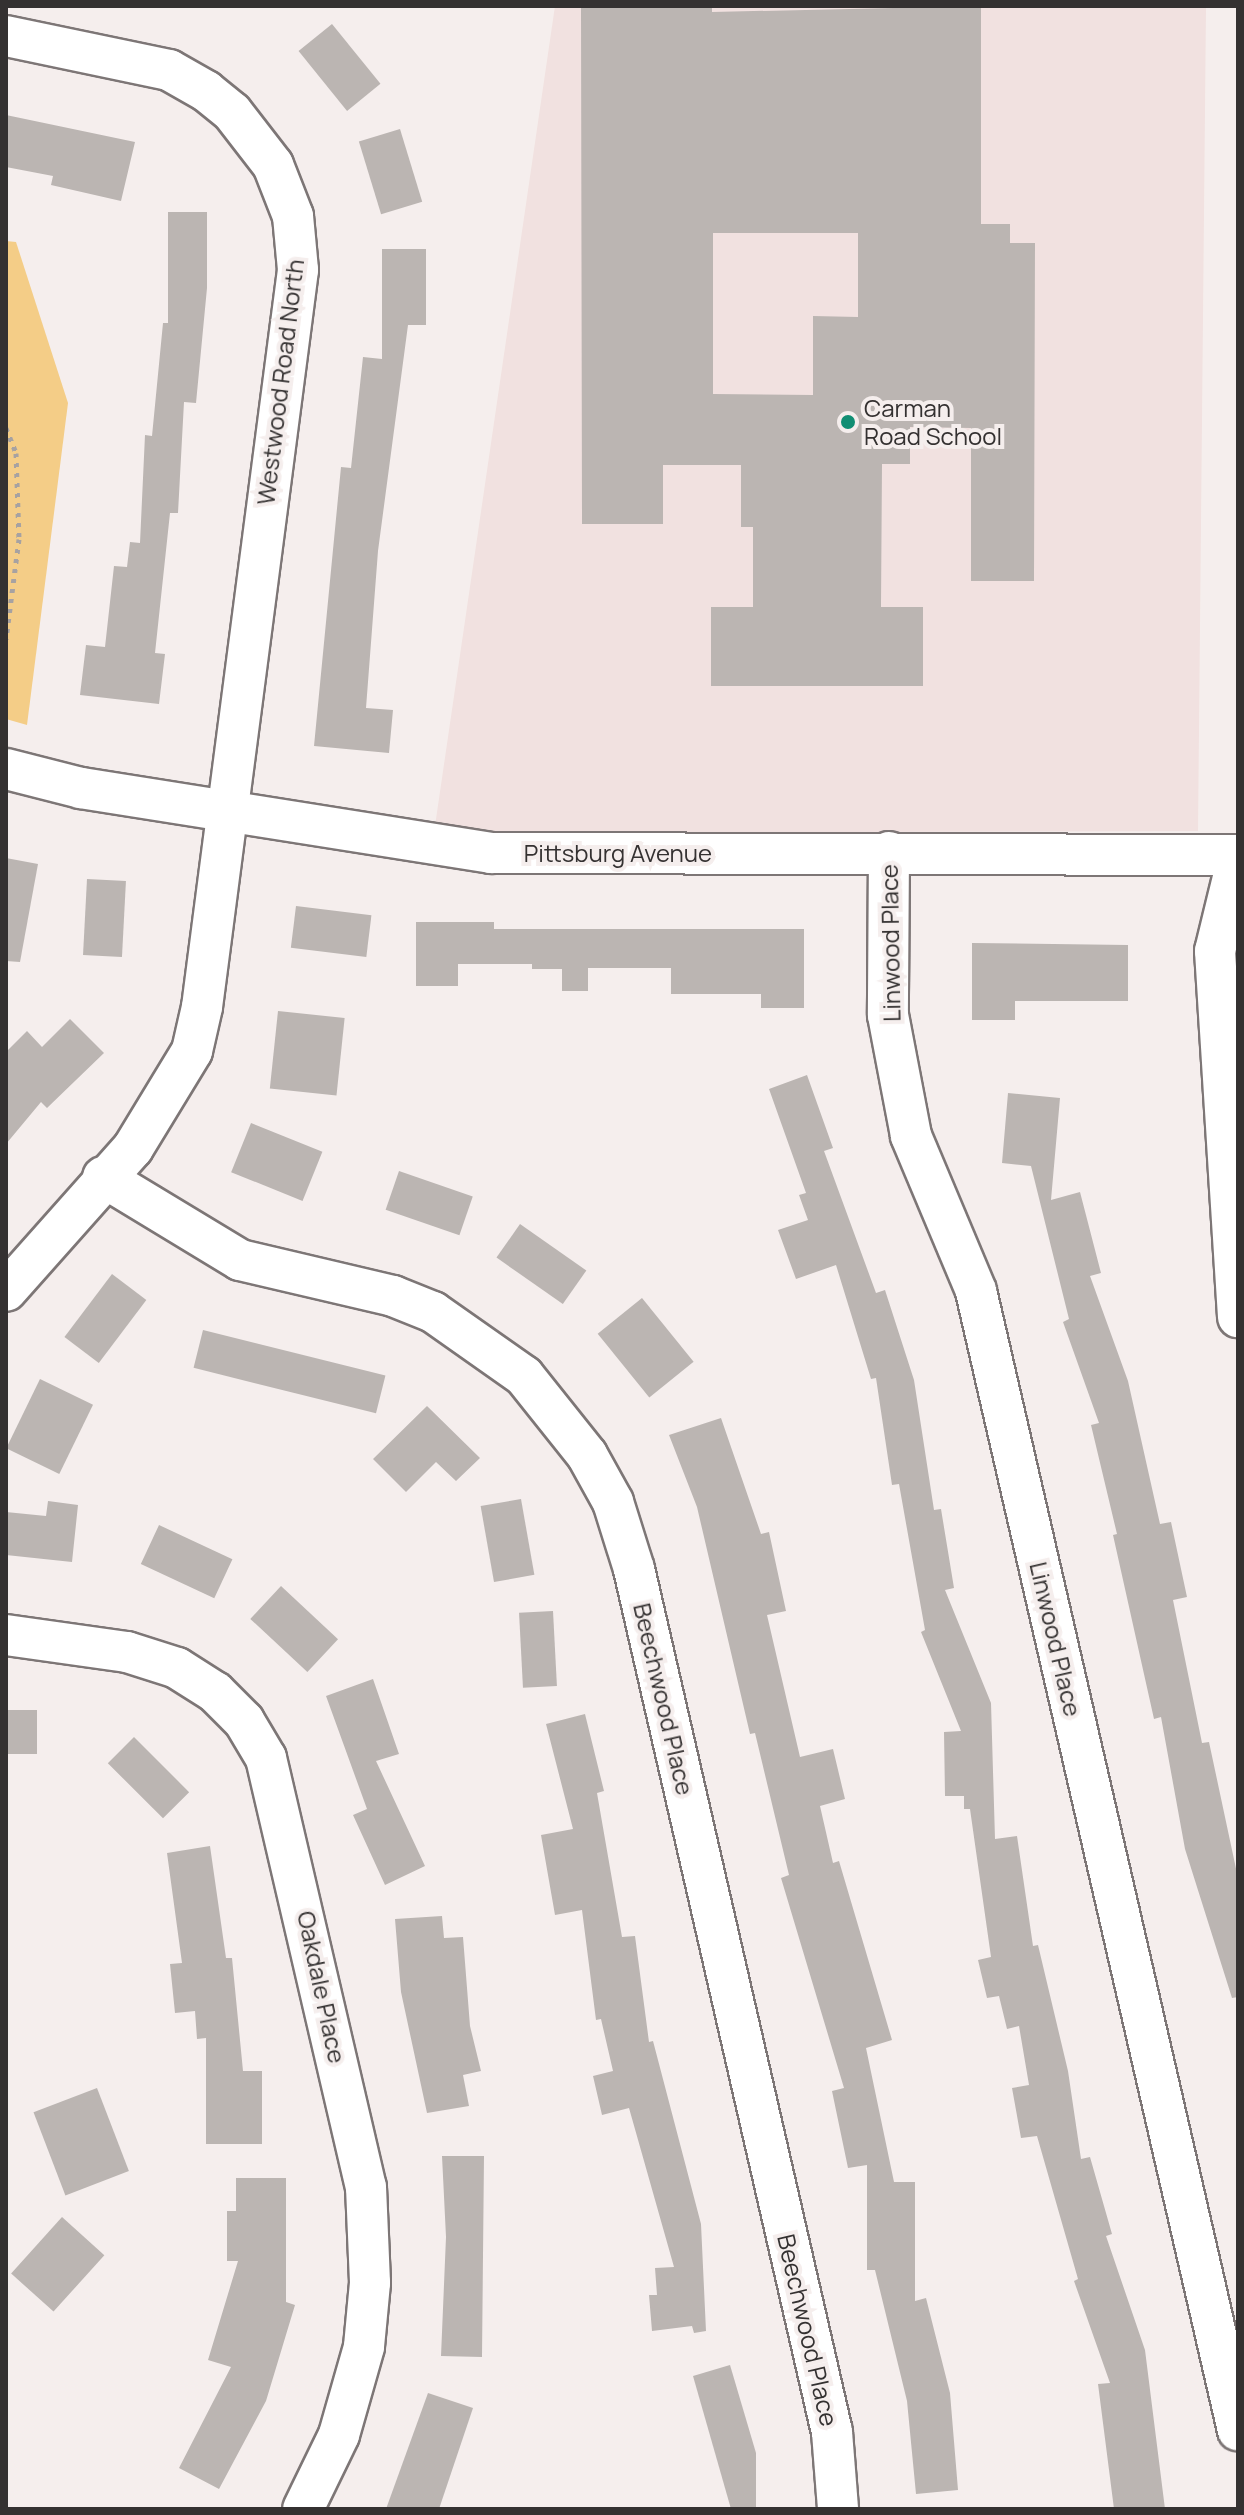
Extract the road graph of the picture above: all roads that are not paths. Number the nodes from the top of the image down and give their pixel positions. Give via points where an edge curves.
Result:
1 (6, 36) edge
2 (6, 769) edge
3 (226, 813) junction
4 (889, 852) junction
5 (1238, 856) edge
6 (103, 1177) junction
7 (6, 1291) edge
8 (1238, 1317) edge
9 (6, 1635) edge
10 (1238, 2430) edge
11 (303, 2509) edge
12 (838, 2509) edge

1 - 3 street, Westwood Road North via 169,70 206,91 232,112 273,165 293,216 298,270
2 - 3 street, Pittsburg Avenue
3 - 4 street, Pittsburg Avenue via 491,853
3 - 6 street, Westwood Road North via 192,1051 133,1148
4 - 5 street, Pittsburg Avenue
4 - 10 street, Linwood Place via 888,1015 911,1136 976,1291
5 - 8 street via 1215,951
6 - 7 street, Westwood Road North
6 - 12 street, Beechwood Place via 240,1260 393,1296 433,1312 524,1376 587,1455 613,1502 634,1569 832,2432
9 - 11 street, Oakdale Place via 127,1652 177,1668 215,1692 244,1721 266,1758 303,1901 367,2203 370,2283 364,2347 339,2435

